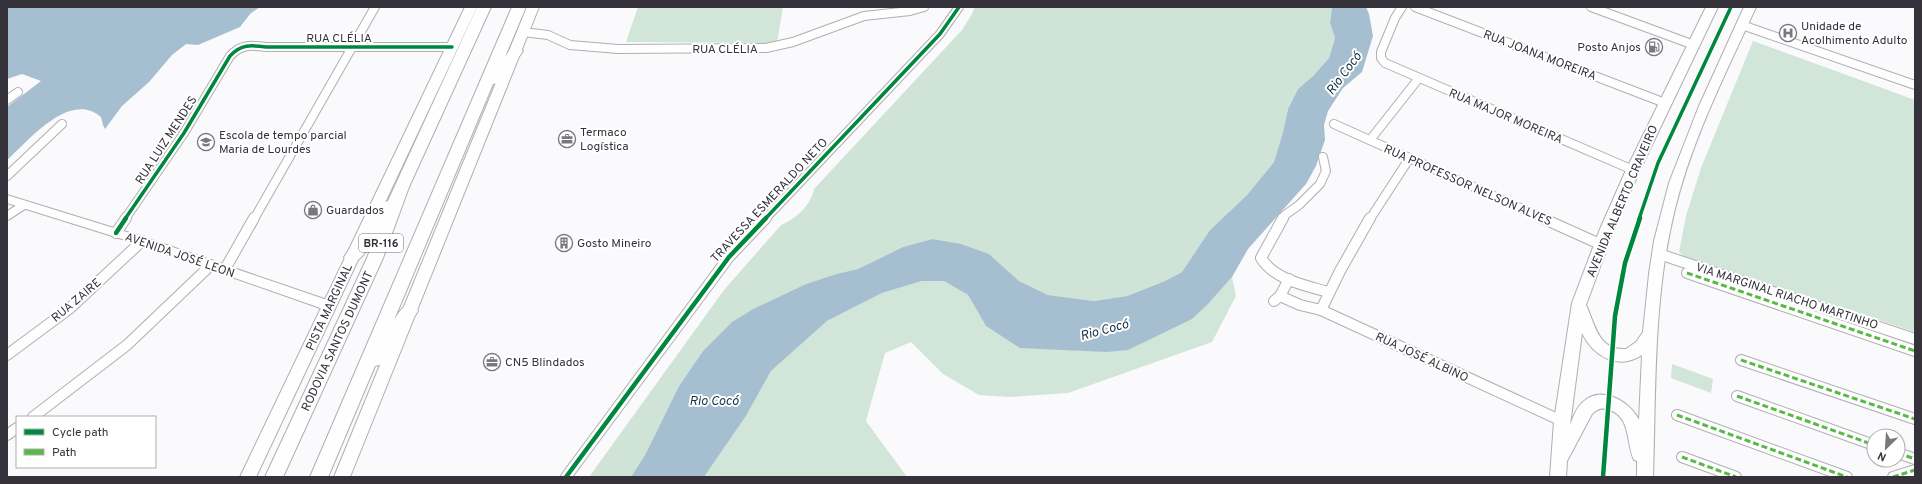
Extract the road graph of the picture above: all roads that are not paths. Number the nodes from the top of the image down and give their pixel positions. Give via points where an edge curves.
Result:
1 (375, 7) edge
2 (471, 7) edge
3 (484, 7) edge
4 (519, 7) edge
5 (534, 7) edge
6 (924, 7) edge
7 (959, 7) edge
8 (1402, 7) edge
9 (1415, 7) edge
10 (1591, 7) edge
11 (1712, 7) edge
12 (1750, 7) edge
13 (1742, 25) junction
14 (523, 32) junction
15 (1694, 45) junction
16 (351, 48) junction
17 (452, 48) junction
18 (516, 51) junction
19 (230, 56) joint
20 (1419, 78) junction
21 (1915, 85) edge
22 (18, 92) dead end
23 (7, 100) edge
24 (1665, 103) junction
25 (470, 122) junction
26 (62, 124) dead end
27 (1334, 124) dead end
28 (1370, 140) junction
29 (1323, 157) dead end
30 (1409, 159) junction
31 (1633, 170) junction
32 (7, 176) edge
33 (401, 187) junction
34 (16, 202) edge
35 (7, 216) edge
36 (116, 233) junction
37 (142, 241) junction
38 (1602, 245) junction
39 (1659, 254) junction
40 (352, 257) junction
41 (211, 265) junction
42 (224, 269) junction
43 (1687, 274) dead end
44 (1289, 279) junction
45 (1328, 292) junction
46 (1579, 303) junction
47 (330, 306) junction
48 (1321, 310) junction
49 (410, 311) junction
50 (1651, 331) junction
51 (1915, 339) edge
52 (1915, 351) edge
53 (7, 355) edge
54 (1741, 360) dead end
55 (357, 388) junction
56 (1737, 396) dead end
57 (1677, 415) dead end
58 (34, 416) edge
59 (1915, 419) edge
60 (1562, 421) junction
61 (16, 429) edge
62 (7, 435) edge
63 (1866, 442) edge
64 (1682, 457) dead end
65 (1558, 470) edge
66 (1915, 470) edge
67 (248, 477) edge
68 (274, 477) edge
69 (319, 477) edge
70 (342, 477) edge
71 (566, 477) edge
72 (1645, 477) edge
73 (1736, 477) edge
74 (1847, 477) edge
75 (1893, 477) edge

1 - 16 street
2 - 17 main road, PISTA MARGINAL / BR-116
3 - 33 highway, RODOVIA SANTOS DUMONT / BR-116
4 - 25 highway, BR-116
5 - 14 main road
6 - 14 street, RUA CLÉLIA via 864,16 793,42 766,48 618,49 570,46 548,35
7 - 71 street, TRAVESSA ESMERALDO NETO via 937,37 729,257
8 - 20 street, RUA MAJOR MOREIRA via 1395,18 1381,58 1385,63
9 - 24 street, RUA JOANA MOREIRA
10 - 15 street
11 - 15 main road, AVENIDA ALBERTO CRAVEIRO
12 - 13 main road
13 - 21 street
13 - 39 main road via 1678,173
14 - 18 main road
15 - 24 main road, AVENIDA ALBERTO CRAVEIRO
16 - 17 street, RUA CLÉLIA
16 - 19 street, RUA CLÉLIA via 266,48 243,45
16 - 42 street
17 - 40 main road, PISTA MARGINAL / BR-116
18 - 25 highway
18 - 49 main road
19 - 36 street, RUA LUIZ MENDES via 184,133
20 - 28 street
20 - 31 street, RUA MAJOR MOREIRA
22 - 23 street
24 - 31 main road, AVENIDA ALBERTO CRAVEIRO
25 - 55 highway, BR-116
26 - 32 street
27 - 28 street, RUA PROFESSOR NELSON ALVES
28 - 30 street, RUA PROFESSOR NELSON ALVES
29 - 44 street via 1326,171 1320,184 1285,215 1261,258 1270,270
30 - 38 street, RUA PROFESSOR NELSON ALVES
30 - 45 street via 1361,231
31 - 38 main road, AVENIDA ALBERTO CRAVEIRO
33 - 40 highway
33 - 68 highway, RODOVIA SANTOS DUMONT / BR-116 via 375,258
34 - 35 street
34 - 36 main road, AVENIDA JOSÉ LEON
36 - 37 main road, AVENIDA JOSÉ LEON
37 - 41 main road, AVENIDA JOSÉ LEON
37 - 53 street, RUA ZAIRE via 69,309
38 - 46 main road, AVENIDA ALBERTO CRAVEIRO
39 - 50 main road
39 - 51 street, VIA MARGINAL RIACHO MARTINHO
40 - 47 main road, PISTA MARGINAL / BR-116
41 - 42 main road, AVENIDA JOSÉ LEON
41 - 58 street via 127,345
42 - 47 main road, AVENIDA JOSÉ LEON
43 - 52 street
44 - 45 street
44 - 48 street, RUA JOSÉ ALBINO via 1277,298
45 - 48 street
46 - 50 main road via 1592,339 1612,354 1623,356 1634,353
46 - 60 main road, AVENIDA ALBERTO CRAVEIRO
47 - 67 main road, PISTA MARGINAL / BR-116
48 - 60 street, RUA JOSÉ ALBINO
49 - 55 highway
49 - 70 main road
50 - 72 main road
54 - 59 street
55 - 69 highway, BR-116
56 - 63 street
57 - 74 street
60 - 65 main road, AVENIDA ALBERTO CRAVEIRO
61 - 62 street
64 - 73 street
65 - 72 main road via 1583,413 1591,404 1604,402 1620,407 1633,423
66 - 75 street

